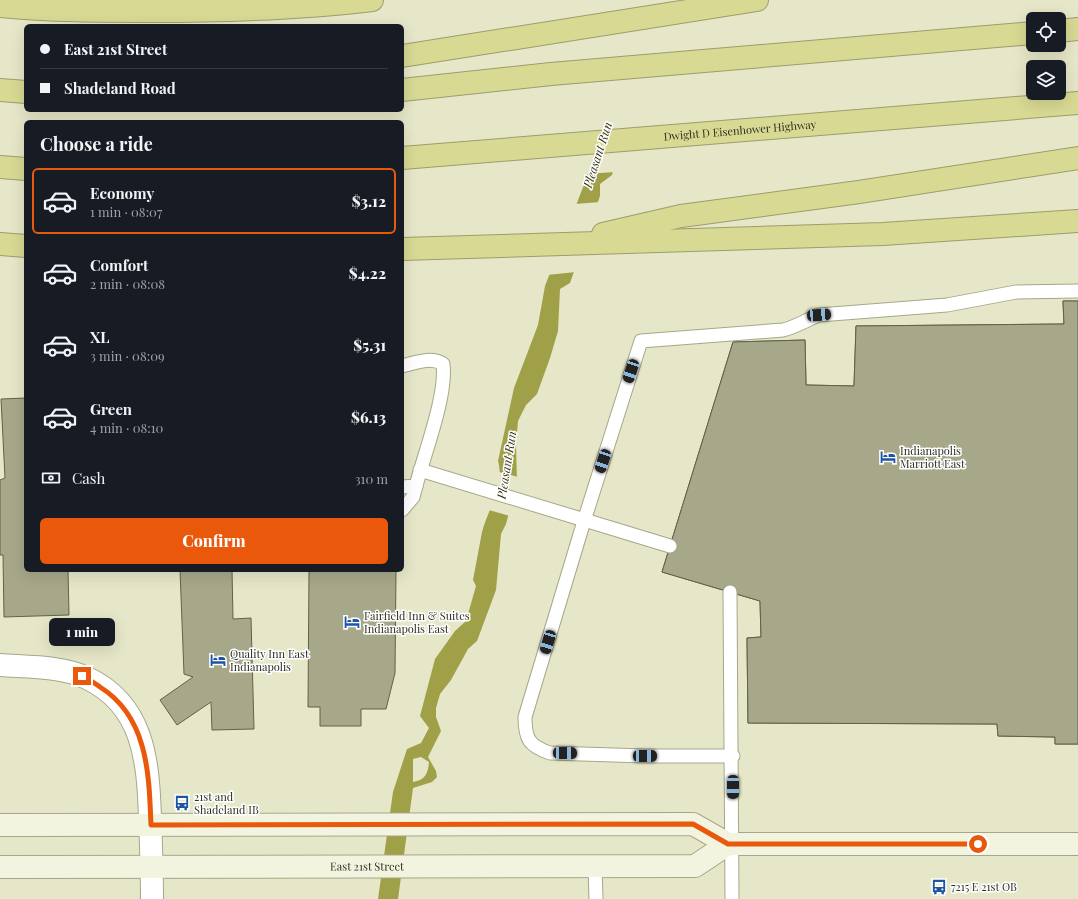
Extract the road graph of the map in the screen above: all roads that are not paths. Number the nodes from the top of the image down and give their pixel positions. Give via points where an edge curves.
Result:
1 (372, 0) edge
2 (757, 0) edge
3 (0, 6) edge
4 (1078, 29) edge
5 (1066, 30) edge
6 (1026, 34) edge
7 (404, 56) edge
8 (0, 90) edge
9 (404, 90) edge
10 (24, 92) edge
11 (1078, 102) edge
12 (404, 158) edge
13 (1078, 158) edge
14 (0, 167) edge
15 (24, 169) edge
16 (1078, 221) edge
17 (646, 233) junction
18 (0, 244) edge
19 (24, 246) edge
20 (404, 249) edge
21 (1078, 291) edge
22 (404, 366) edge
23 (420, 470) junction
24 (416, 486) junction
25 (404, 487) edge
26 (404, 508) edge
27 (584, 521) junction
28 (670, 546) dead end
29 (730, 592) dead end
30 (0, 665) edge
31 (733, 756) junction
32 (0, 825) edge
33 (151, 835) junction
34 (730, 844) junction
35 (1078, 844) edge
36 (595, 866) junction
37 (152, 867) junction
38 (0, 868) edge
39 (152, 899) edge
40 (596, 899) edge
41 (732, 899) edge

1 - 3 highway via 265,8 191,10 72,10
2 - 7 highway
4 - 5 highway
6 - 9 highway via 551,74
8 - 10 highway
11 - 12 highway, Dwight D Eisenhower Highway
13 - 17 highway via 860,192 682,216
14 - 15 highway
16 - 17 highway via 883,234
17 - 20 highway via 561,244
18 - 19 highway
21 - 27 lane via 1016,292 947,305 819,315 783,330 641,341
22 - 23 lane via 431,360 438,360 443,364 444,383
23 - 24 lane
23 - 27 lane
24 - 25 lane
24 - 26 lane via 413,497
27 - 28 lane
27 - 31 lane via 525,717 528,740 539,749 550,753
29 - 31 lane
30 - 33 street via 74,673 107,691 120,703 131,717 144,747
31 - 34 lane
32 - 33 main road
33 - 34 main road via 361,824 693,824
33 - 37 street
34 - 35 main road
34 - 36 main road, East 21st Street via 695,866
34 - 41 lane
36 - 37 main road, East 21st Street
36 - 40 lane
37 - 38 main road, East 21st Street
37 - 39 street

